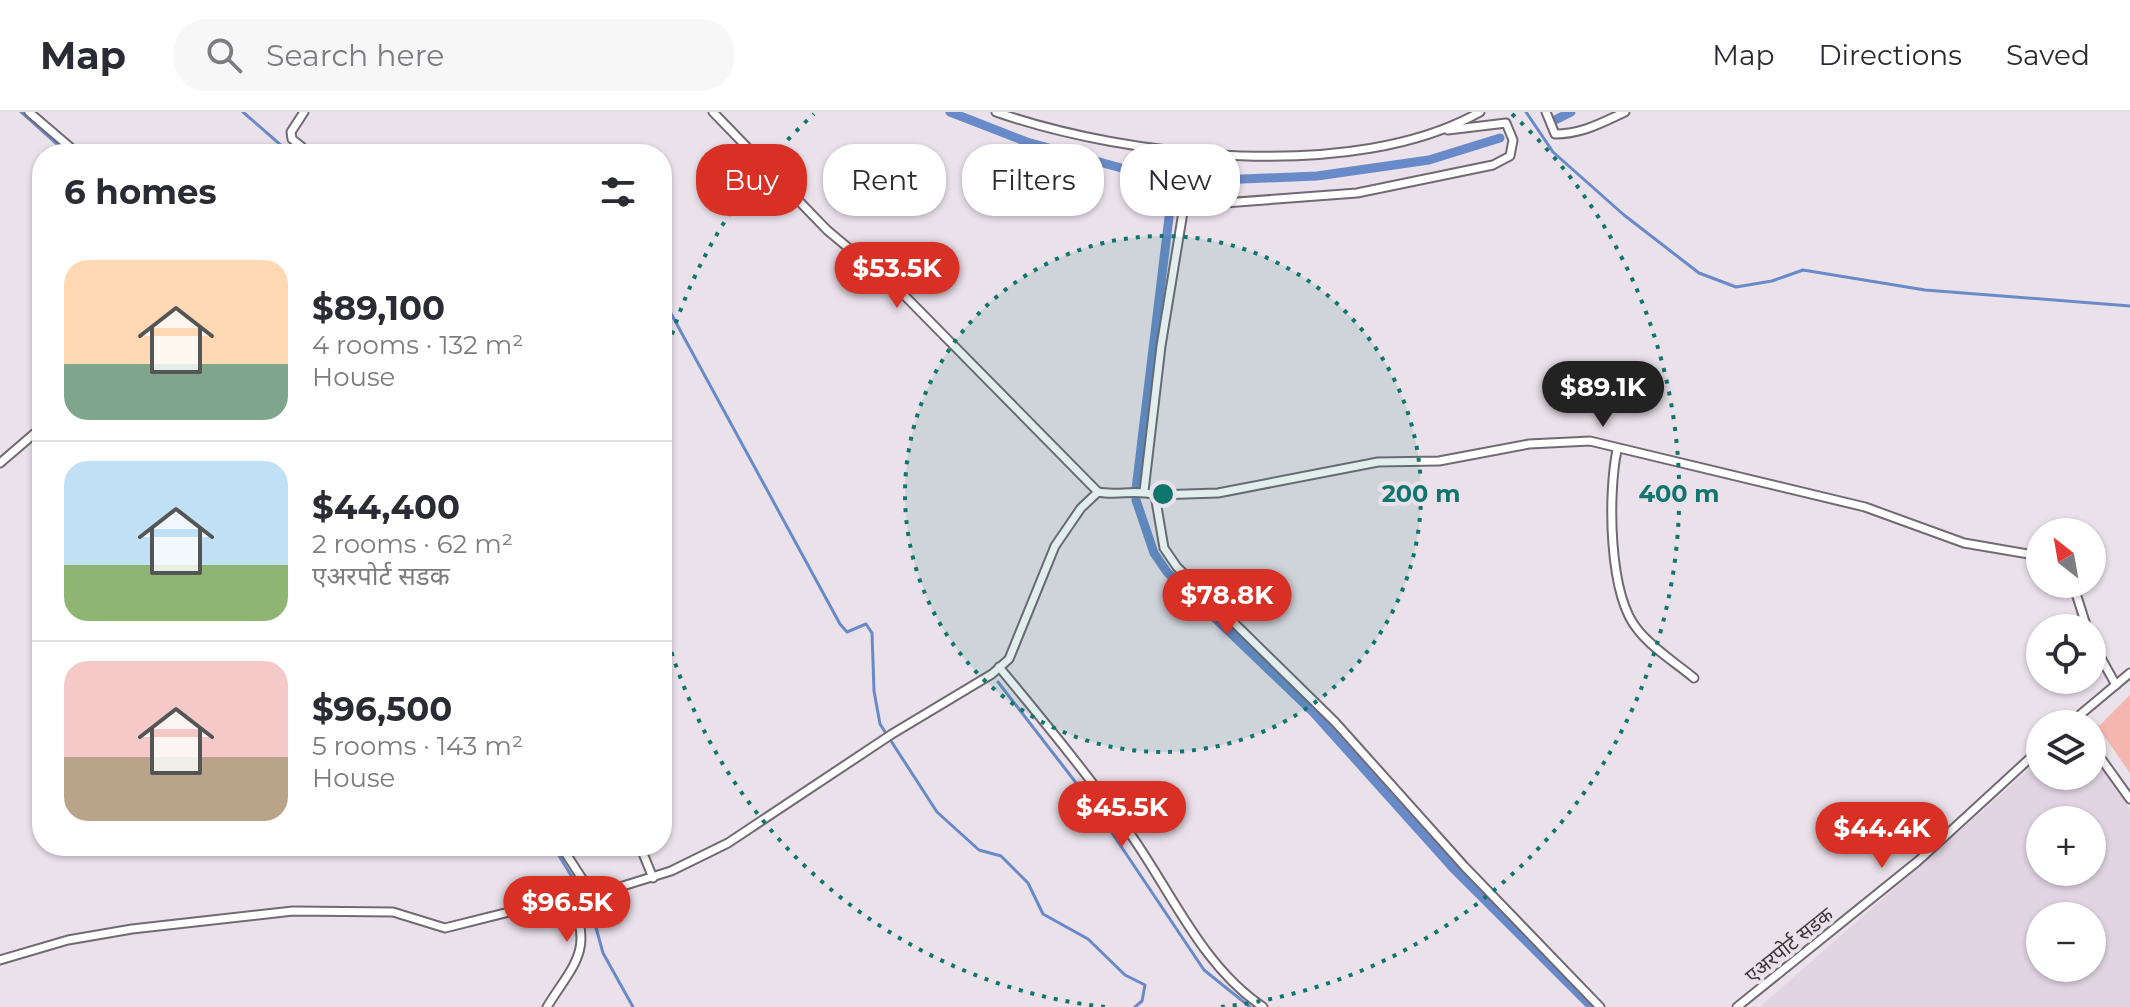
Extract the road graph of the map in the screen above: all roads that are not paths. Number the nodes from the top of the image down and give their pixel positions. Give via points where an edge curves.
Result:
1 (29, 112) edge
2 (304, 112) edge
3 (713, 112) edge
4 (996, 112) edge
5 (1480, 112) edge
6 (1546, 112) edge
7 (1625, 112) edge
8 (1009, 114) edge
9 (1448, 130) junction
10 (66, 144) edge
11 (298, 144) edge
12 (32, 436) edge
13 (1617, 450) junction
14 (0, 463) edge
15 (1144, 491) junction
16 (1098, 492) junction
17 (1155, 495) junction
18 (2026, 554) edge
19 (999, 667) junction
20 (2106, 667) edge
21 (2130, 673) edge
22 (1694, 678) dead end
23 (2116, 685) junction
24 (2088, 710) edge
25 (2026, 762) edge
26 (2106, 766) edge
27 (2130, 799) edge
28 (567, 856) edge
29 (644, 856) edge
30 (653, 878) junction
31 (592, 894) junction
32 (581, 899) junction
33 (0, 960) edge
34 (547, 1007) edge
35 (1263, 1007) edge
36 (1600, 1007) edge
37 (1737, 1007) edge

1 - 10 street
2 - 11 street via 291,132
3 - 16 street
4 - 8 street
5 - 9 street
6 - 7 street via 1555,134 1563,134 1583,132
8 - 9 street via 1146,149 1203,153 1306,155 1377,148
9 - 15 street via 1506,123 1513,140 1510,156 1493,165 1357,193 1184,206
12 - 14 street
13 - 17 street via 1590,441 1529,444 1439,461 1378,462 1218,493
13 - 18 street via 1865,507 1964,543
13 - 22 street via 1611,540 1628,611 1635,628
15 - 16 street
15 - 17 street
16 - 19 street via 1055,546 1009,659
17 - 36 street via 1164,548 1177,567 1335,722
19 - 30 street via 728,843
19 - 35 street via 1131,835 1217,967
20 - 23 street
21 - 23 street
23 - 24 street
25 - 37 street, एअरपोर्ट सडक via 1918,861
26 - 27 street
28 - 31 street
29 - 30 street
30 - 31 street
31 - 32 street
32 - 33 street via 445,928 393,912 293,911 132,929
32 - 34 street via 573,906 583,935 582,951

